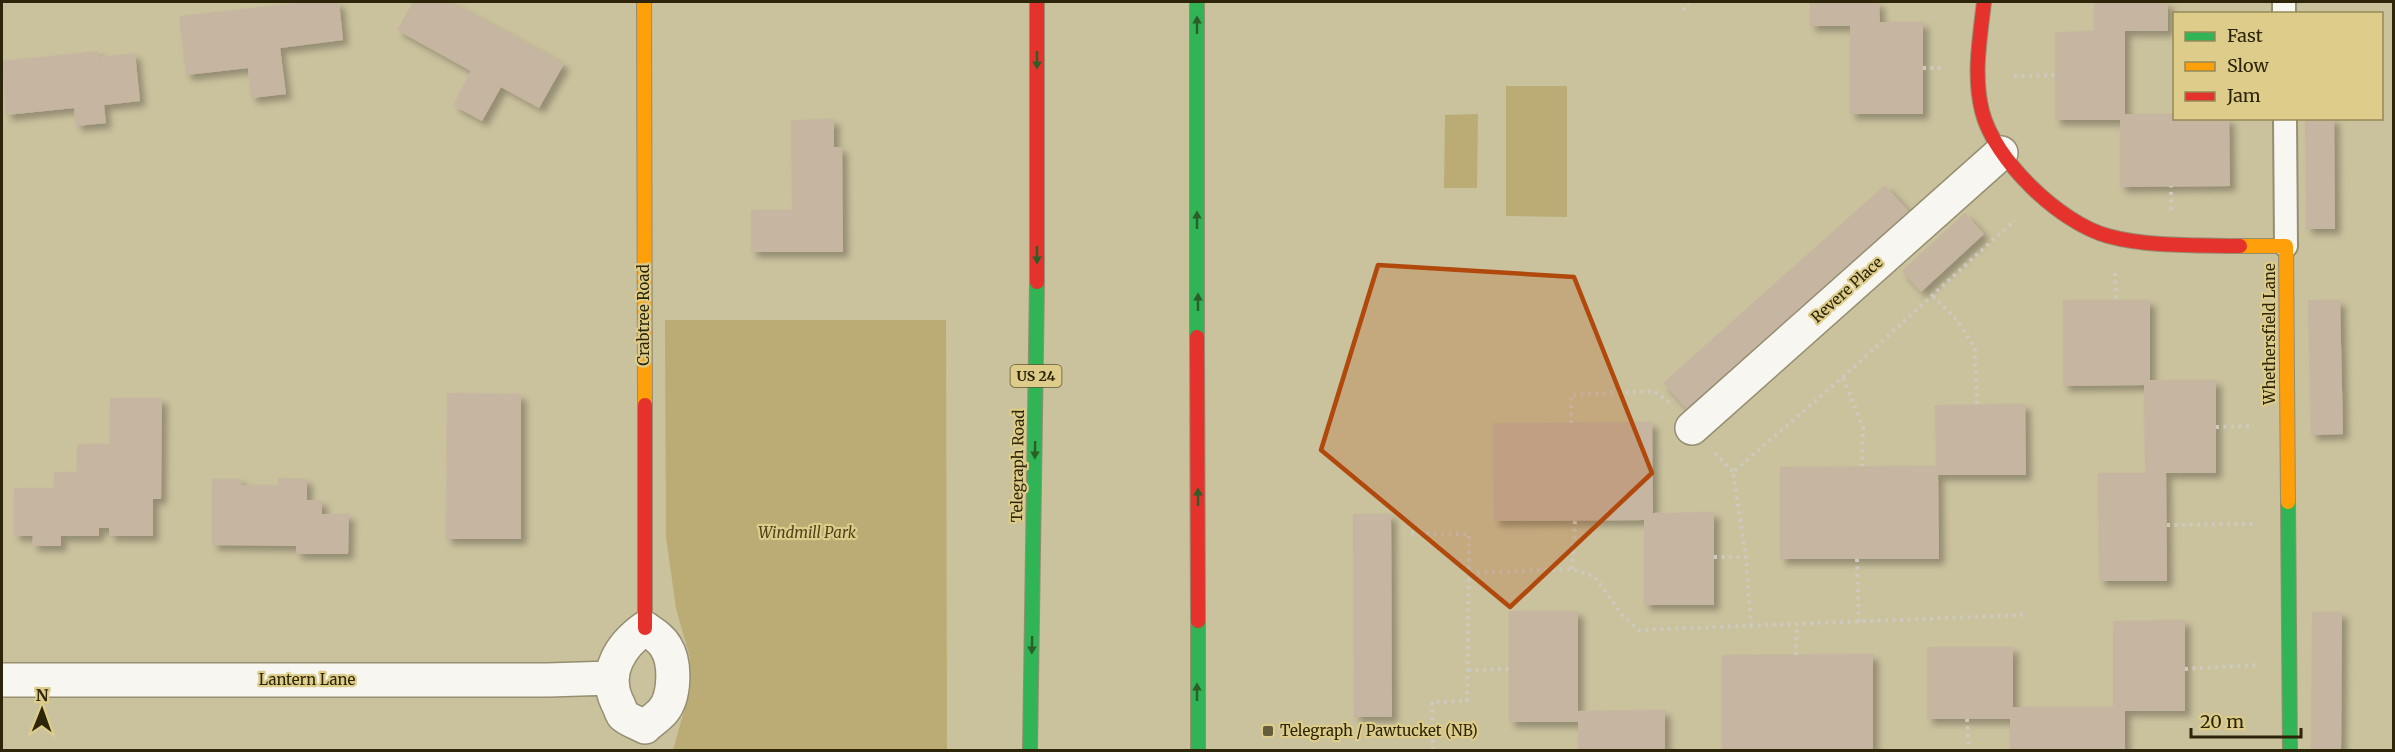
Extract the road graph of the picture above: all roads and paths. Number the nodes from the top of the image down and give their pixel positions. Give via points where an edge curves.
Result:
1 (644, 2) edge
2 (1037, 2) edge
3 (1197, 2) edge
4 (1689, 2) edge
5 (1984, 2) edge
6 (1683, 10) dead end
7 (2055, 75) dead end
8 (2007, 76) dead end
9 (2285, 120) edge
10 (2001, 153) junction
11 (2171, 186) dead end
12 (2024, 212) dead end
13 (2170, 222) dead end
14 (2286, 246) junction
15 (2115, 263) dead end
16 (1933, 296) junction
17 (2116, 300) dead end
18 (1843, 377) junction
19 (1977, 405) dead end
20 (1570, 423) dead end
21 (2256, 426) dead end
22 (2216, 427) dead end
23 (1692, 428) junction
24 (1862, 466) dead end
25 (1733, 472) junction
26 (1575, 520) dead end
27 (2256, 524) dead end
28 (2167, 525) dead end
29 (1411, 533) dead end
30 (1714, 557) dead end
31 (1746, 557) junction
32 (1857, 559) dead end
33 (1572, 569) junction
34 (1469, 573) junction
35 (2023, 615) dead end
36 (1859, 622) junction
37 (1797, 624) junction
38 (1751, 626) junction
39 (645, 628) junction
40 (1796, 655) dead end
41 (2258, 665) dead end
42 (1509, 669) dead end
43 (2185, 669) dead end
44 (1468, 670) junction
45 (612, 678) junction
46 (2, 680) edge
47 (1967, 719) dead end
48 (645, 739) edge
49 (1030, 750) edge
50 (1198, 750) edge
51 (1433, 750) edge
52 (1969, 750) edge
53 (2290, 750) edge

1 - 39 main road, Crabtree Road
2 -> 49 main road, Telegraph Road / US 24
50 -> 3 main road
4 - 6 path
5 - 10 main road, Whethersfield Lane via 1977,66 1982,112
7 - 8 path
9 - 14 lane
10 - 14 main road, Whethersfield Lane via 2032,189 2068,217 2107,236 2170,245
10 - 23 street, Revere Place
11 - 13 path
12 - 16 path
14 - 53 main road, Whethersfield Lane
15 - 17 path
16 - 18 path
16 - 19 path via 1957,320 1975,349
18 - 24 path via 1863,427
18 - 25 path
20 - 23 path via 1571,395 1654,391
21 - 22 path
23 - 25 path
25 - 31 path
26 - 33 path
27 - 28 path
29 - 34 path via 1468,534
30 - 31 path
31 - 38 path
32 - 36 path
33 - 34 path
33 - 38 path via 1595,577 1622,615 1640,630
34 - 44 path
35 - 36 path
36 - 37 path
37 - 38 path
37 - 40 path
39 - 45 street via 631,638 617,657
39 - 48 street via 660,638 672,665 664,710
41 - 43 path
42 - 44 path
44 - 51 path via 1467,701 1432,702
45 - 46 street, Lantern Lane
45 - 48 street via 614,696 623,715
47 - 52 path

